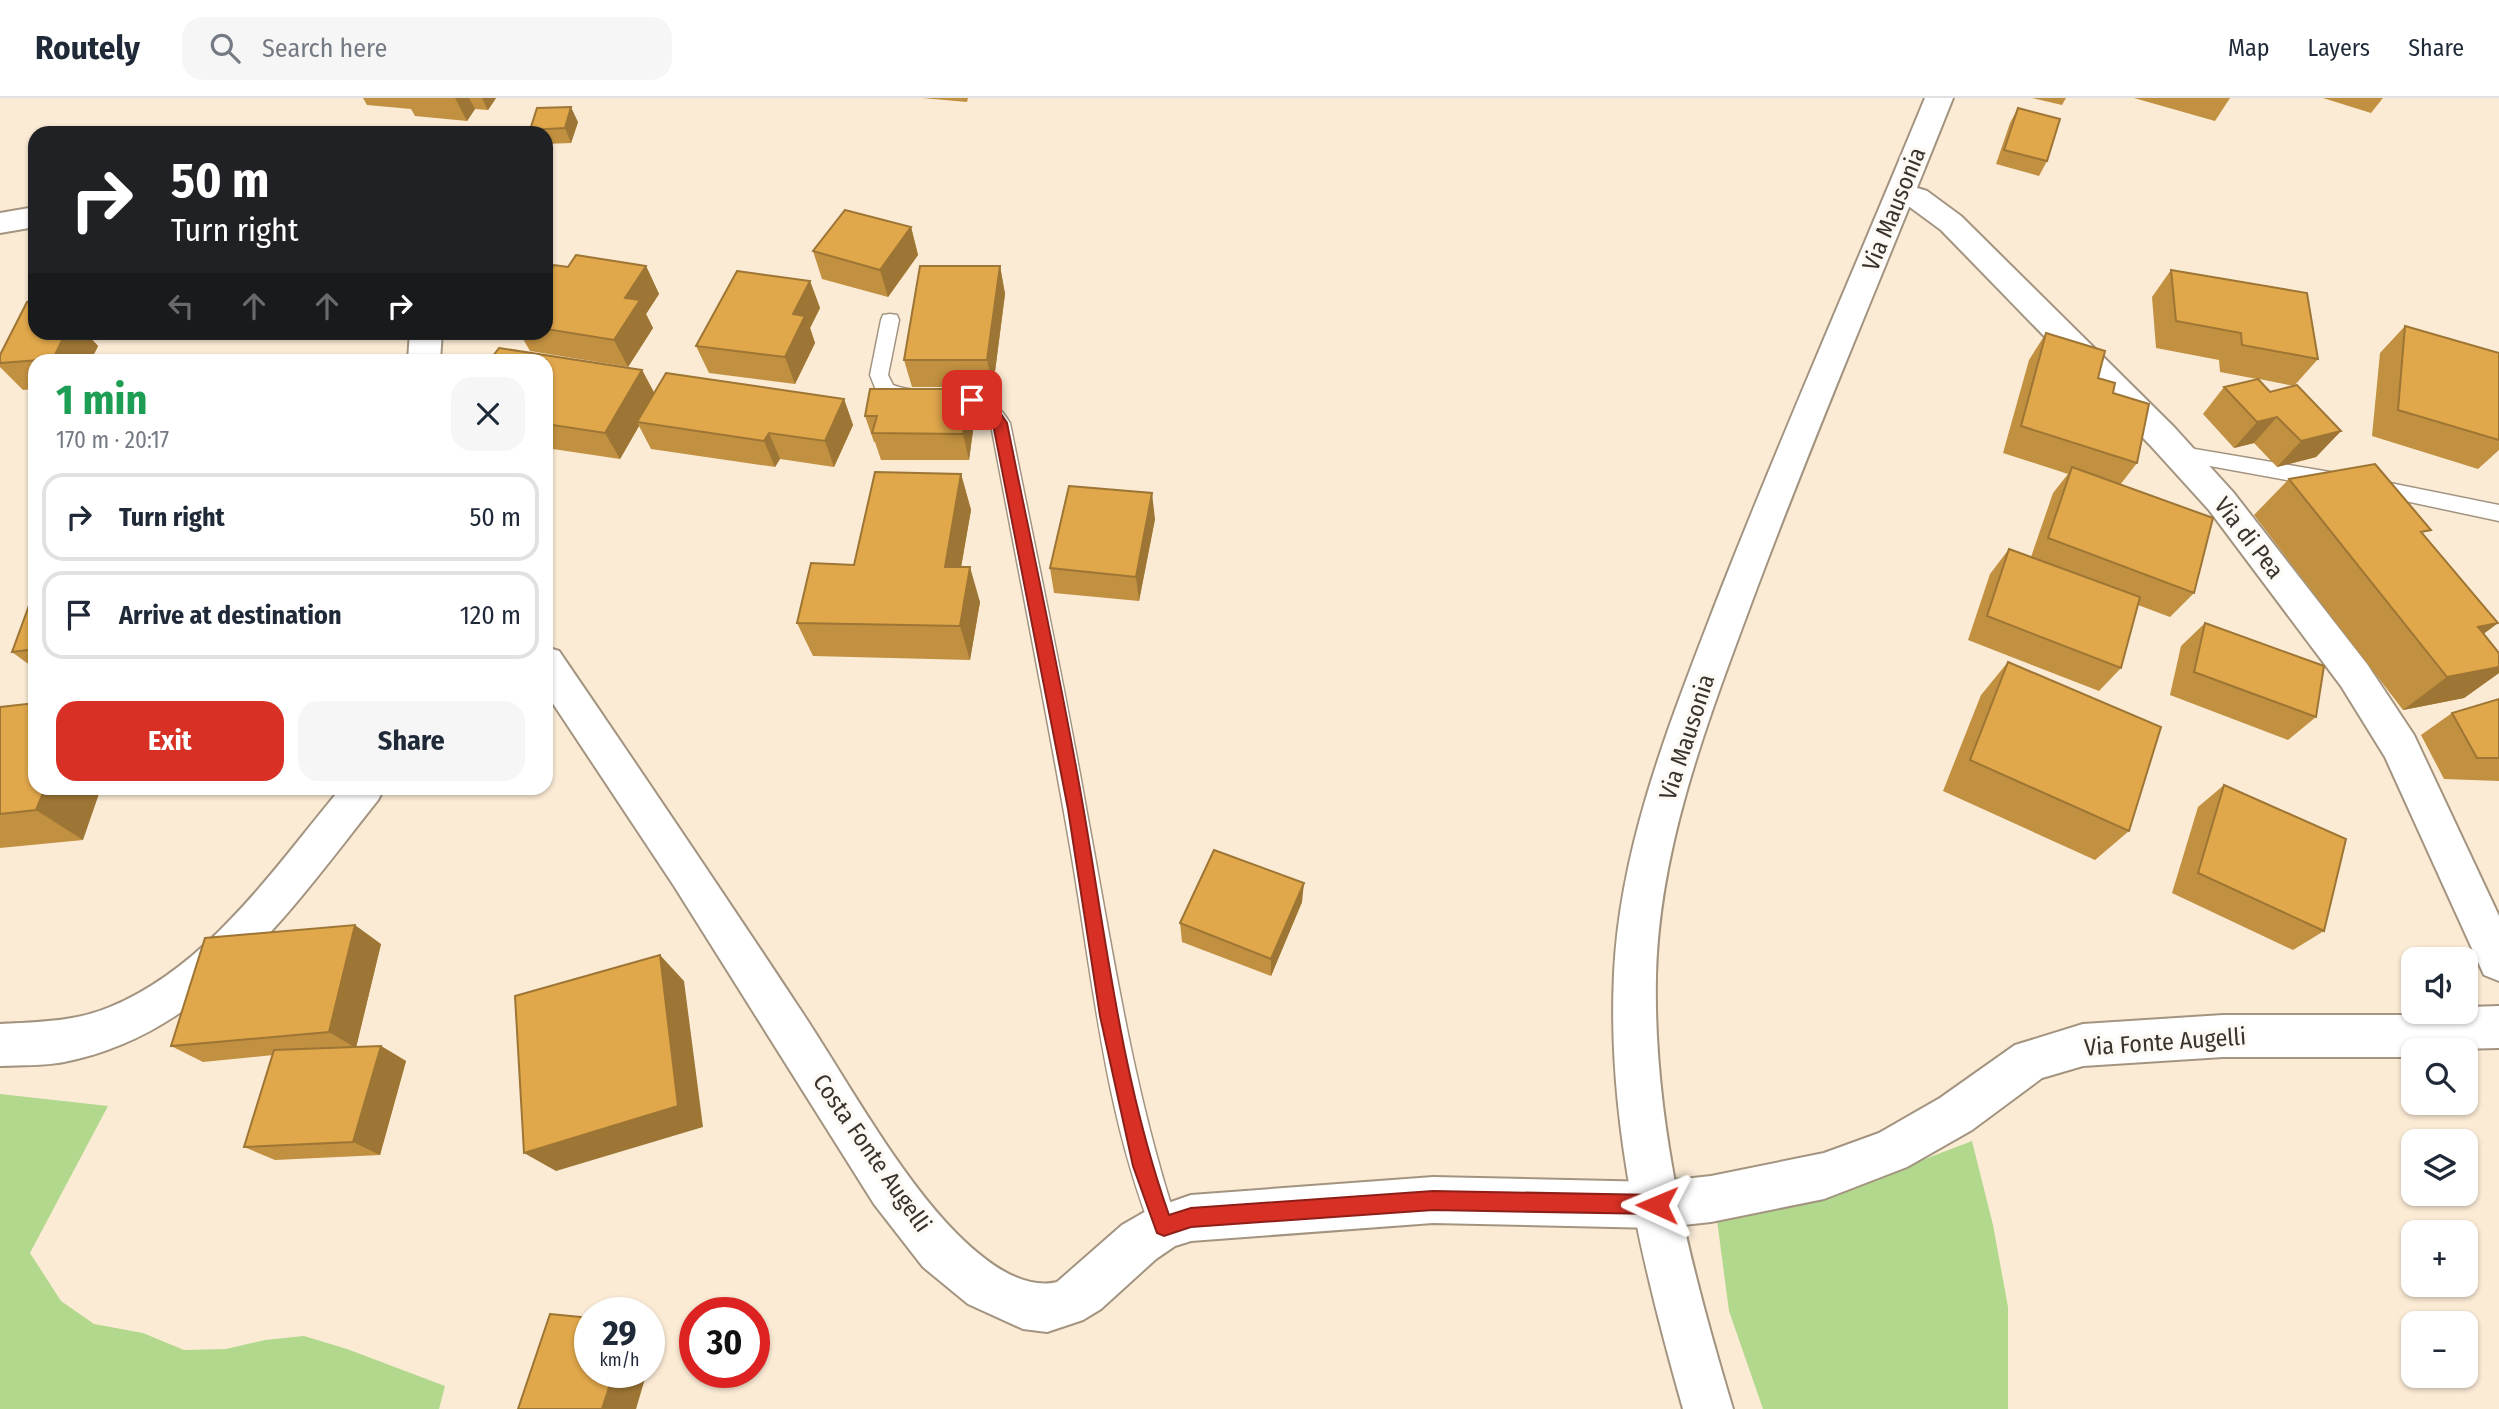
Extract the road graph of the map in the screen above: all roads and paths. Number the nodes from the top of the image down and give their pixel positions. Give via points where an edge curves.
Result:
1 (1939, 98) edge
2 (1901, 192) junction
3 (28, 218) edge
4 (0, 223) edge
5 (890, 320) dead end
6 (2177, 453) junction
7 (2499, 513) edge
8 (553, 672) edge
9 (358, 795) edge
10 (2499, 961) edge
11 (2499, 1027) edge
12 (0, 1045) edge
13 (1657, 1205) junction
14 (1164, 1226) junction
15 (1708, 1409) edge

1 - 2 street, Via Mausonia
2 - 6 street, Via di Pea via 1951,223
2 - 13 street, Via Mausonia via 1767,512 1665,802 1643,897 1635,975 1639,1082
3 - 4 street
5 - 14 lane via 879,375 885,390 901,396 972,400 990,408 1000,423 1076,809 1109,1016 1143,1166
6 - 7 lane
6 - 10 street, Via di Pea via 2243,528 2381,715
8 - 14 street, Costa Fonte Augelli via 890,1188 940,1250 985,1287 1023,1305 1048,1308 1084,1292 1139,1242
9 - 12 street via 251,924 181,991 150,1012 89,1038
11 - 13 street, Via Fonte Augelli via 2420,1036 2223,1036 2083,1045 2030,1060 1945,1121 1891,1151 1824,1176
13 - 14 street, Costa Fonte Augelli via 1433,1200 1191,1218
13 - 15 street, Via Mausonia via 1679,1314

